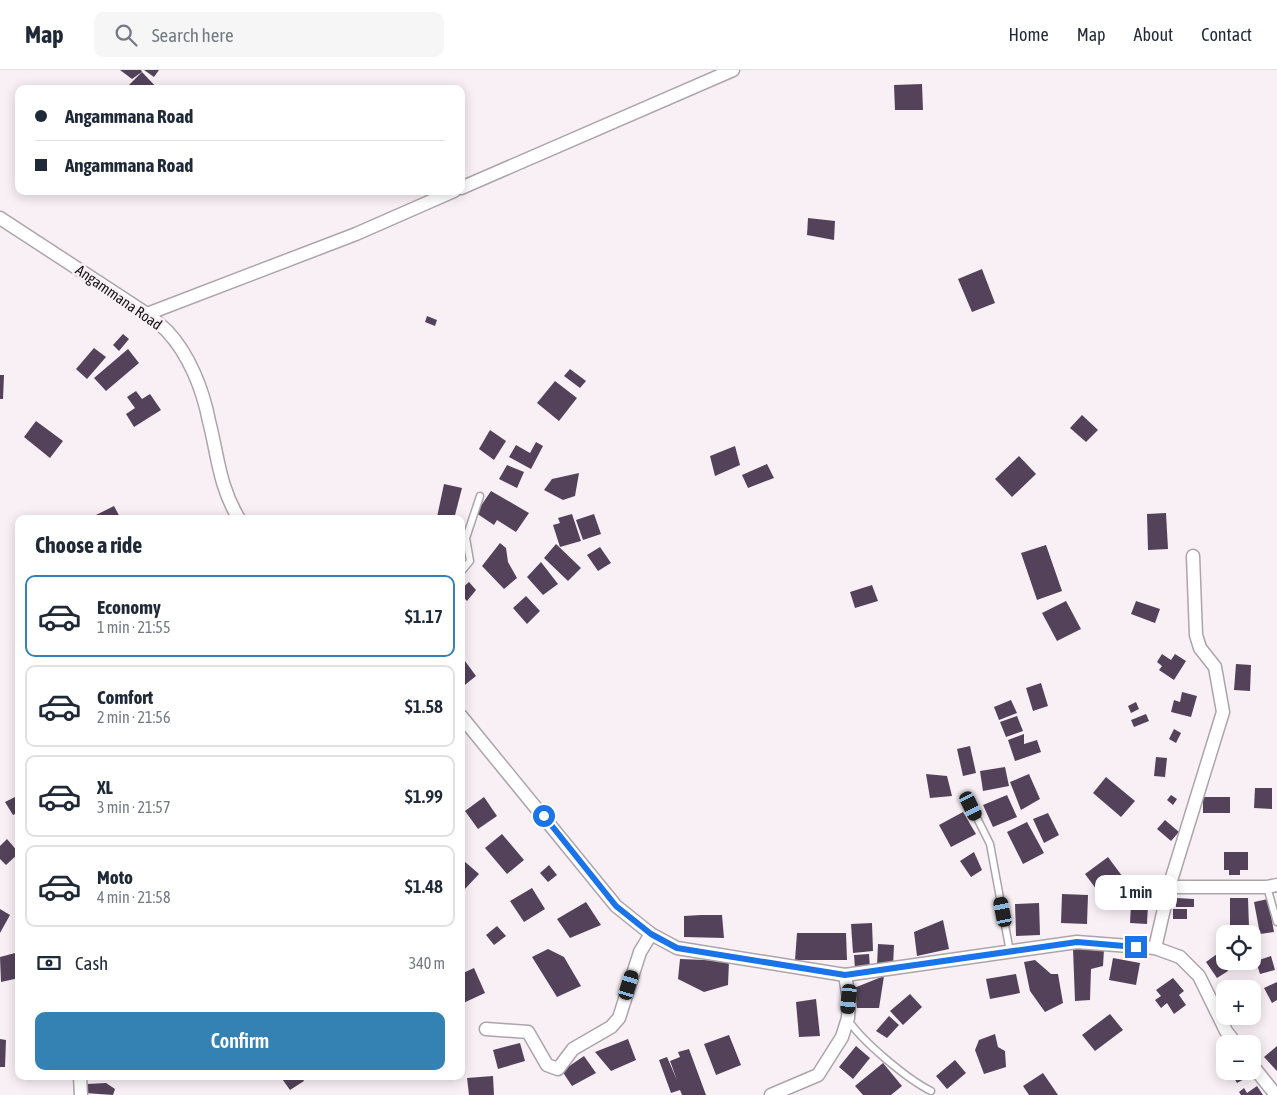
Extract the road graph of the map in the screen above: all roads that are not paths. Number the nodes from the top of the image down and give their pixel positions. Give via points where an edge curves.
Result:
1 (733, 70) edge
2 (465, 186) edge
3 (445, 195) edge
4 (0, 218) edge
5 (147, 314) junction
6 (480, 496) dead end
7 (236, 515) edge
8 (1193, 556) dead end
9 (465, 567) edge
10 (466, 731) edge
11 (971, 806) dead end
12 (1272, 886) edge
13 (1169, 888) junction
14 (1277, 922) edge
15 (651, 934) junction
16 (1156, 948) junction
17 (1010, 952) junction
18 (845, 975) junction
19 (848, 1018) junction
20 (486, 1029) dead end
21 (1229, 1035) edge
22 (1261, 1077) edge
23 (80, 1080) edge
24 (932, 1091) dead end
25 (81, 1095) edge
26 (771, 1095) edge
27 (1276, 1095) edge

1 - 2 street
3 - 5 street via 356,234
4 - 5 street, Angammana Road
5 - 7 street, Angammana Road via 168,332 190,365 209,420 228,502
6 - 9 lane via 466,538 470,561
8 - 13 street via 1196,635 1200,648 1215,667 1223,712
10 - 15 street via 616,906
11 - 17 lane via 990,844
12 - 13 street
12 - 14 lane
13 - 16 street
15 - 18 street via 677,948
15 - 20 street via 640,952 619,1018 611,1027 573,1049 558,1069 547,1065 528,1032
16 - 17 street via 1077,942
16 - 21 street via 1180,958 1199,976
17 - 18 street
18 - 19 street
19 - 24 lane via 856,1032 918,1085
19 - 26 street via 842,1037 818,1074
22 - 27 street
23 - 25 street

